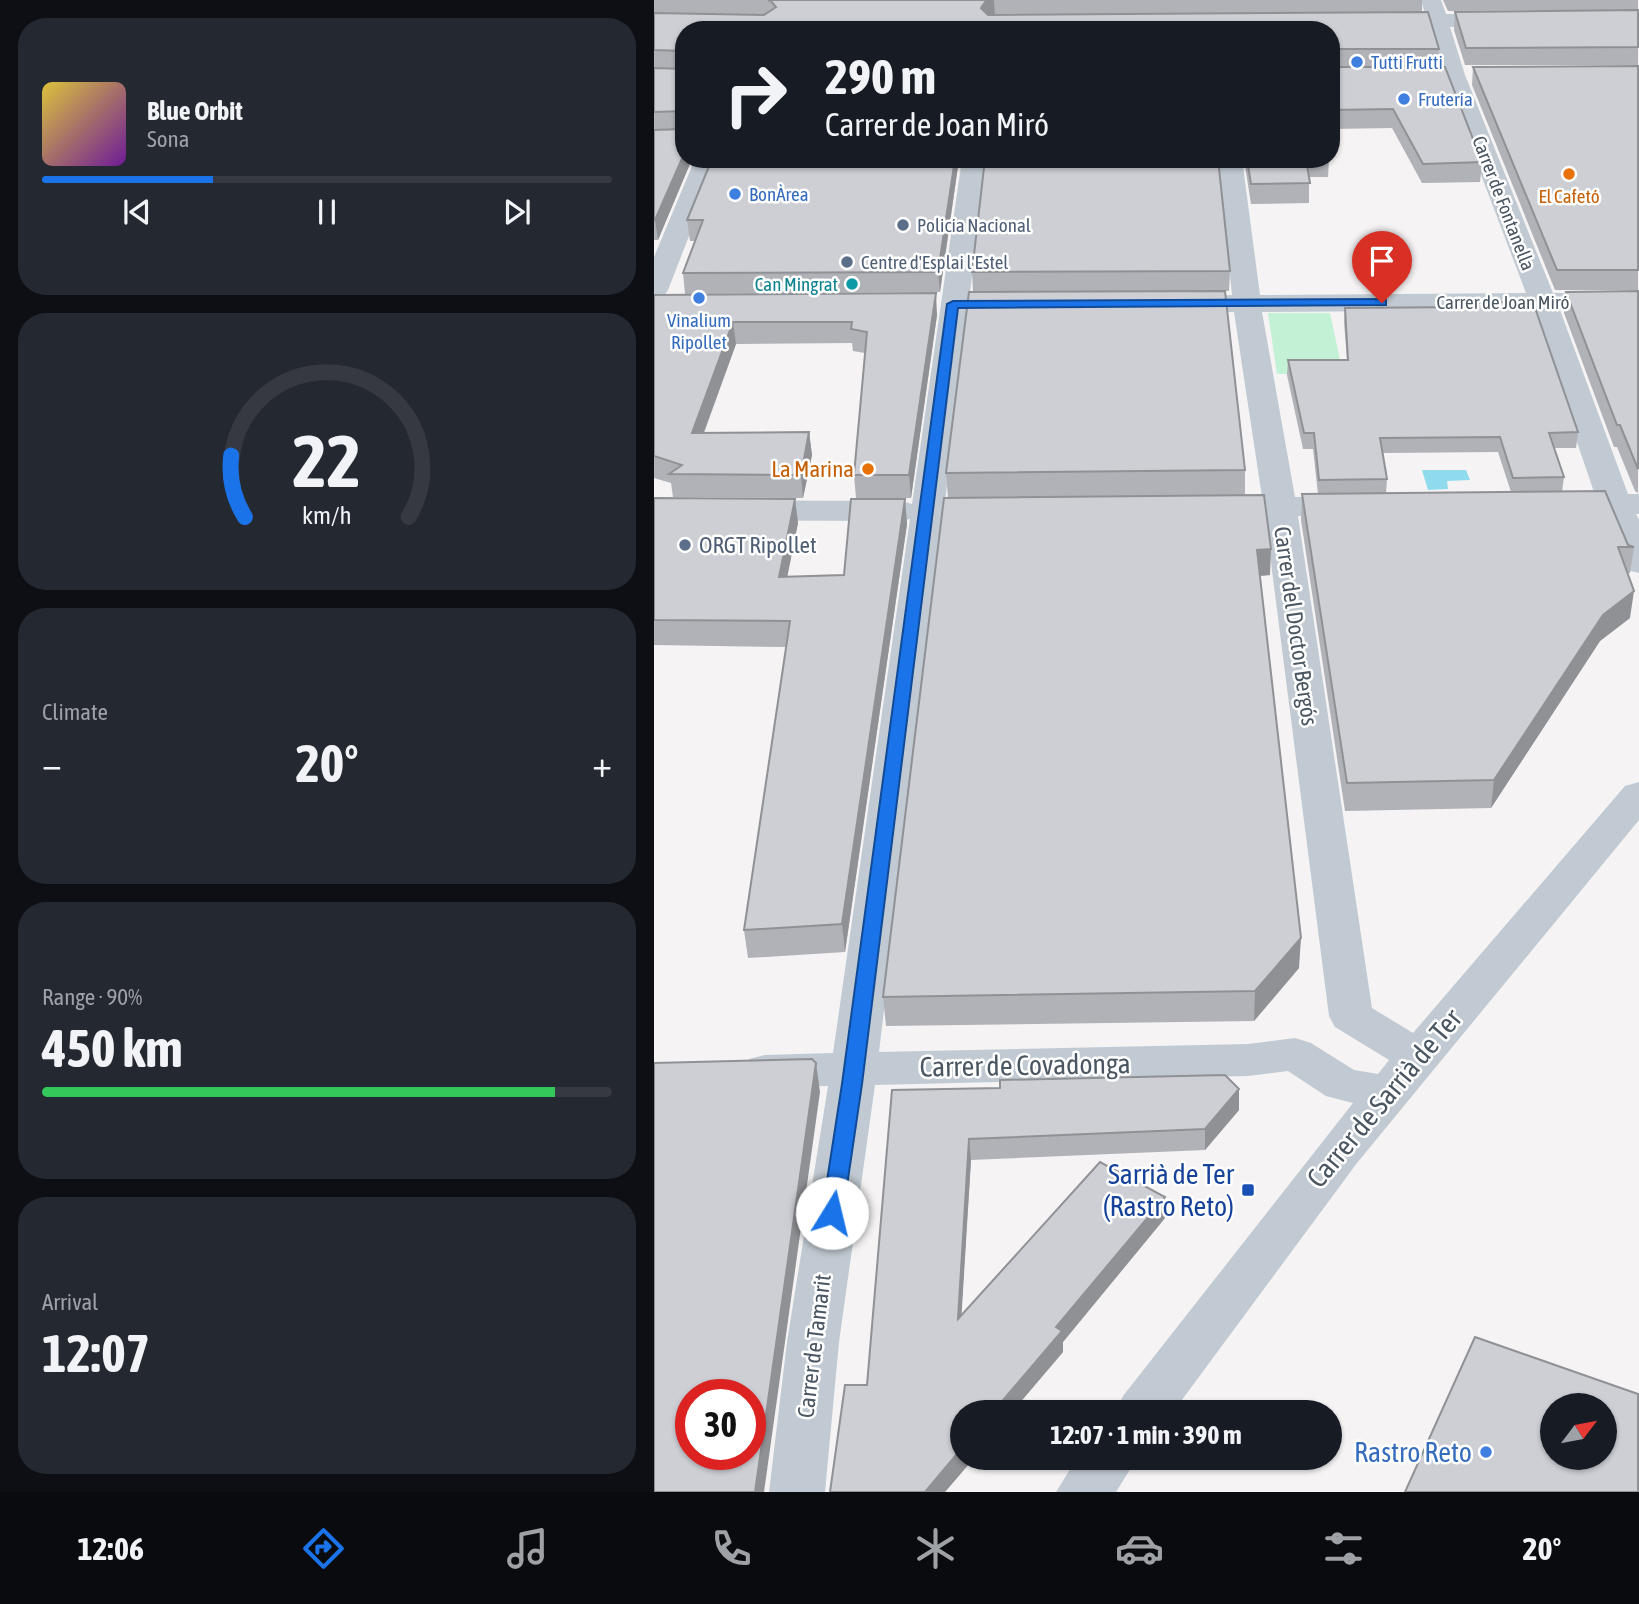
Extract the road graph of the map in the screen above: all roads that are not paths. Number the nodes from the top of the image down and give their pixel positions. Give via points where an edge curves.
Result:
1 (1434, 10) edge
2 (1532, 20) edge
3 (1358, 22) edge
4 (1427, 75) edge
5 (1467, 75) junction
6 (702, 168) edge
7 (973, 168) edge
8 (1231, 168) edge
9 (654, 290) edge
10 (1639, 301) edge
11 (1543, 302) junction
12 (1154, 304) edge
13 (1247, 304) junction
14 (1627, 504) edge
15 (1528, 505) edge
16 (1280, 506) junction
17 (1390, 506) edge
18 (1183, 507) edge
19 (654, 510) edge
20 (944, 510) junction
21 (1639, 563) edge
22 (1639, 794) edge
23 (1417, 1056) junction
24 (854, 1068) junction
25 (720, 1072) edge
26 (1386, 1092) junction
27 (1151, 1400) edge
28 (1100, 1470) edge
29 (797, 1492) edge
30 (1084, 1492) edge

1 - 2 street
1 - 3 street
1 - 5 street, Carrer de Fontanella
4 - 5 street
5 - 11 street, Carrer de Fontanella
6 - 9 street
7 - 20 street, Carrer de Tamarit via 953,304
8 - 13 street, Carrer del Doctor Bergós
10 - 11 street, Carrer de Joan Miró
11 - 13 street, Carrer de Joan Miró
11 - 14 street, Carrer de Fontanella
12 - 13 street, Carrer de Joan Miró
13 - 16 street, Carrer del Doctor Bergós
14 - 15 street
14 - 21 street, Carrer de Fontanella
16 - 17 street
16 - 18 street
16 - 23 street, Carrer del Doctor Bergós via 1351,1016
19 - 20 street
20 - 24 street, Carrer de Tamarit
22 - 23 street, Carrer de Sarrià de Ter
23 - 26 street, Carrer de Sarrià de Ter
24 - 25 street, Carrer de Covadonga
24 - 26 street, Carrer de Covadonga via 1248,1060 1296,1054 1342,1084
24 - 29 street, Carrer de Tamarit via 813,1342
26 - 27 street, Carrer de Sarrià de Ter
28 - 30 street

